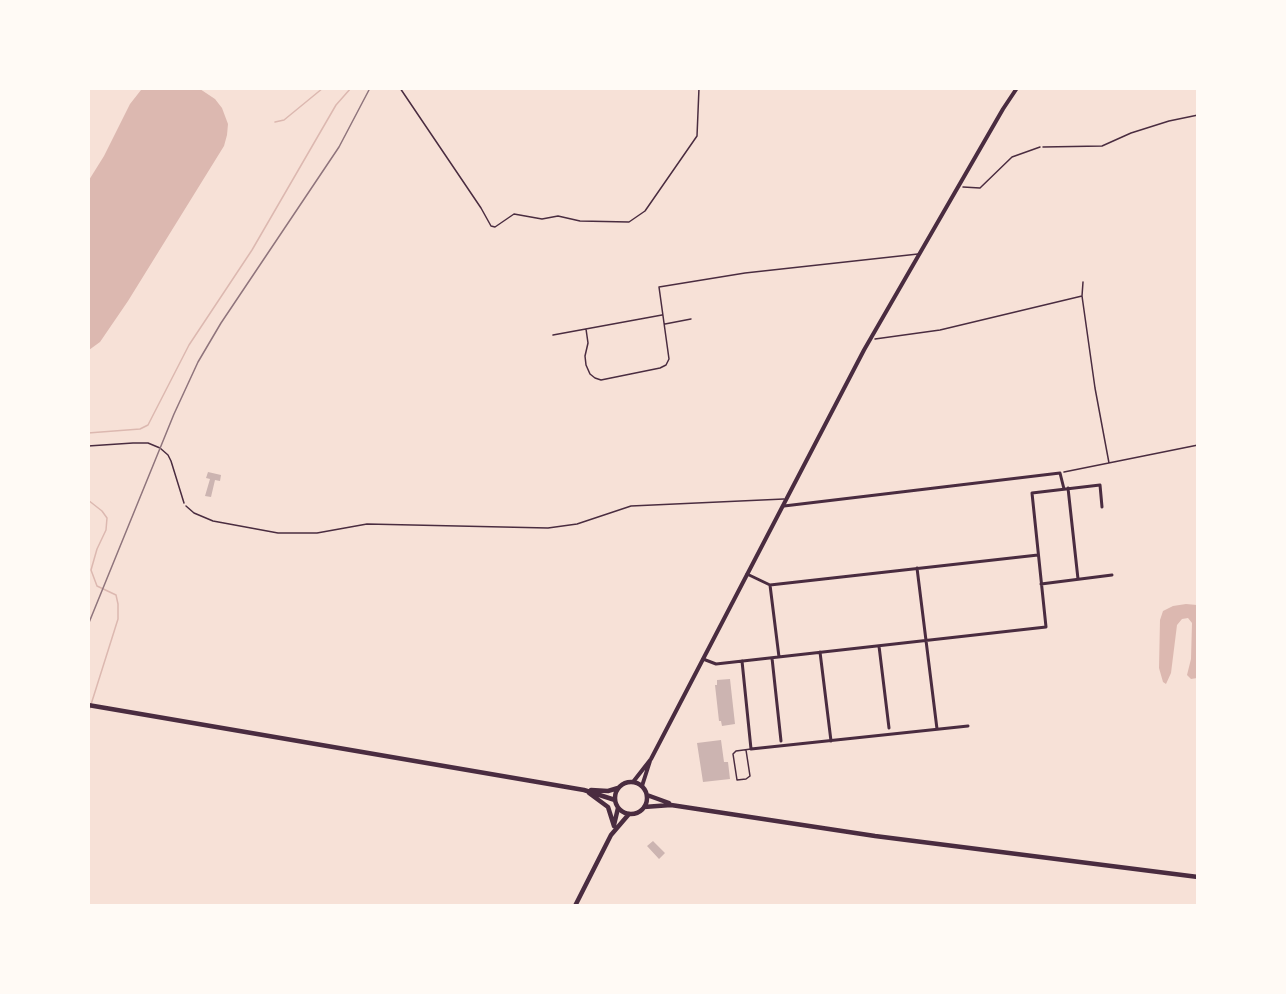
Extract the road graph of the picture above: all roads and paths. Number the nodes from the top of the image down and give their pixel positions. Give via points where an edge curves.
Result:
1 (400, 88) edge
2 (699, 88) edge
3 (1017, 88) edge
4 (1197, 115) edge
5 (958, 186) junction
6 (919, 254) junction
7 (1083, 282) dead end
8 (1082, 296) junction
9 (663, 315) junction
10 (691, 319) dead end
11 (664, 324) junction
12 (586, 328) junction
13 (553, 334) dead end
14 (870, 340) junction
15 (1197, 445) edge
16 (88, 446) edge
17 (1109, 463) junction
18 (1060, 473) junction
19 (1066, 488) junction
20 (785, 499) junction
21 (186, 506) joint
22 (782, 506) junction
23 (1102, 507) dead end
24 (1038, 555) junction
25 (917, 568) junction
26 (747, 574) junction
27 (1112, 575) dead end
28 (1078, 579) junction
29 (1041, 584) junction
30 (770, 585) junction
31 (927, 640) junction
32 (879, 646) junction
33 (820, 652) junction
34 (772, 657) junction
35 (778, 657) junction
36 (703, 659) junction
37 (742, 661) junction
38 (88, 705) edge
39 (968, 726) dead end
40 (889, 728) dead end
41 (937, 729) junction
42 (781, 741) dead end
43 (831, 741) junction
44 (749, 750) junction
45 (651, 759) junction
46 (633, 782) junction
47 (642, 786) junction
48 (618, 788) junction
49 (584, 790) junction
50 (647, 795) junction
51 (615, 800) junction
52 (671, 805) junction
53 (644, 807) junction
54 (618, 808) junction
55 (629, 814) junction
56 (614, 825) junction
57 (611, 835) junction
58 (1197, 877) edge
59 (575, 906) edge

1 - 2 path via 495,227 514,214 542,219 558,216 580,222 629,222 645,211 697,136
3 - 5 street
4 - 5 path via 1131,132 1102,146 1042,147 1011,157 980,188
5 - 6 street
6 - 9 lane via 659,287
6 - 14 street
7 - 8 path
8 - 14 path via 940,330
8 - 17 path
9 - 11 lane
9 - 12 lane
10 - 11 lane
11 - 12 lane via 669,359 666,365 601,380 588,371
12 - 13 lane
14 - 20 street
15 - 17 path
16 - 21 path via 148,443 160,448 171,461
17 - 18 path
18 - 19 street
18 - 22 street
19 - 23 street via 1100,485
19 - 24 street via 1032,493
19 - 28 street
20 - 21 lane via 631,506 577,524 548,528 367,524 317,533 278,533 213,521
20 - 22 street
22 - 26 street
24 - 25 street
24 - 29 street
25 - 30 street
25 - 31 street
26 - 30 street
26 - 36 street
27 - 28 street
28 - 29 street
29 - 31 street via 1046,627
30 - 35 street
31 - 32 street
31 - 41 street
32 - 33 street
32 - 40 street
33 - 35 street
33 - 43 street
34 - 35 street
34 - 37 street
34 - 42 street
36 - 37 street via 716,664
36 - 45 street
37 - 44 street
38 - 49 main road
39 - 41 street
41 - 43 street
43 - 44 street
44 - 44 lane via 735,751 733,755 737,780 750,776
45 - 46 street
45 - 47 street
46 - 47 main road
46 - 48 main road
47 - 50 main road
48 - 49 main road
48 - 51 main road
49 - 51 main road
49 - 56 main road via 608,807
50 - 52 main road
50 - 53 main road
51 - 54 main road
52 - 53 main road
52 - 58 main road via 874,836
53 - 55 main road
54 - 55 main road
54 - 56 main road
55 - 57 main road
56 - 57 main road
57 - 59 main road

